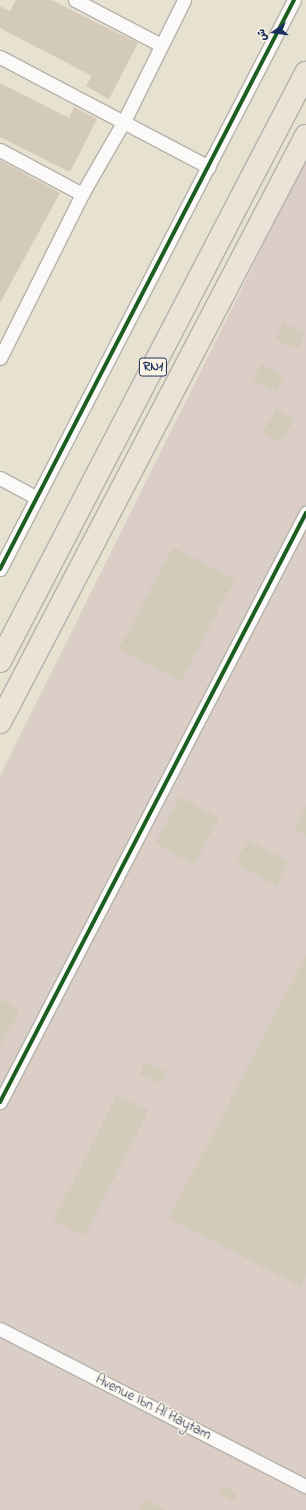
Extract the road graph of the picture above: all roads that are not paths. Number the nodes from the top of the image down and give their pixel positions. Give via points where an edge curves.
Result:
1 (75, 0) edge
2 (184, 0) edge
3 (294, 0) edge
4 (161, 45) junction
5 (0, 57) edge
6 (306, 73) edge
7 (124, 121) junction
8 (306, 136) edge
9 (0, 150) edge
10 (209, 167) junction
11 (82, 194) junction
12 (0, 358) edge
13 (0, 478) edge
14 (37, 498) junction
15 (306, 513) edge
16 (0, 569) edge
17 (0, 661) edge
18 (0, 722) edge
19 (0, 1102) edge
20 (0, 1329) edge
21 (306, 1486) edge

1 - 4 street
2 - 4 street
3 - 10 street
4 - 7 street
5 - 7 street
6 - 17 highway, RN1
7 - 10 street
7 - 11 street
8 - 18 highway, RN1
9 - 11 street
10 - 14 street
11 - 12 street
13 - 14 street
14 - 16 street
15 - 19 street
20 - 21 street, Avenue Ibn Al Haytam

